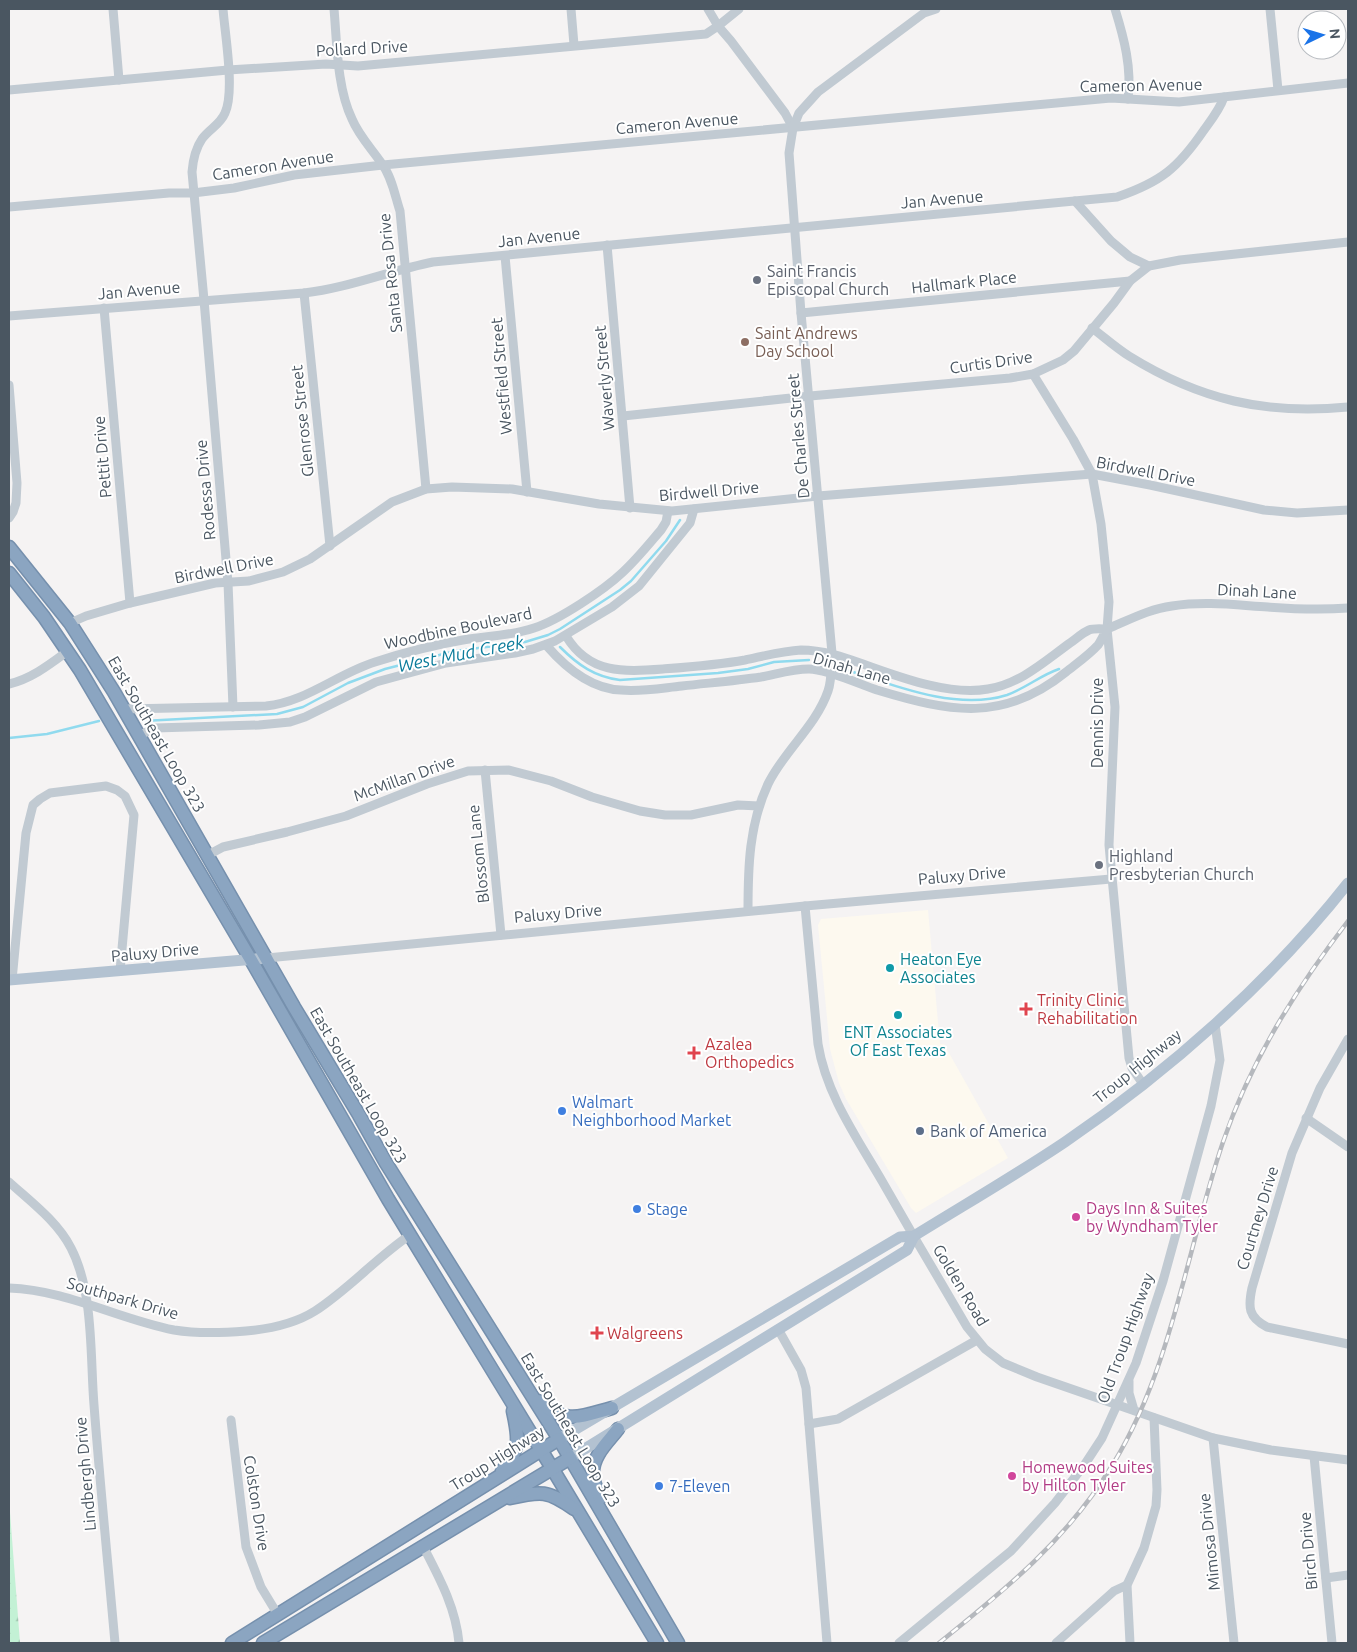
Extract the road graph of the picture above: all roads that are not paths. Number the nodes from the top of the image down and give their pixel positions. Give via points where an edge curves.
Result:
1 (113, 9) edge
2 (222, 9) edge
3 (334, 9) edge
4 (570, 9) edge
5 (708, 9) edge
6 (739, 9) edge
7 (936, 9) edge
8 (1115, 9) edge
9 (1270, 9) edge
10 (924, 11) edge
11 (718, 26) junction
12 (574, 45) junction
13 (340, 65) junction
14 (228, 70) junction
15 (119, 80) junction
16 (1348, 83) edge
17 (9, 90) edge
18 (1278, 90) junction
19 (1224, 97) junction
20 (1128, 99) junction
21 (793, 128) junction
22 (383, 165) junction
23 (193, 193) junction
24 (1074, 201) junction
25 (9, 208) edge
26 (794, 228) junction
27 (1348, 242) edge
28 (607, 245) junction
29 (506, 256) junction
30 (1149, 266) junction
31 (404, 268) junction
32 (1130, 281) junction
33 (304, 293) junction
34 (204, 300) junction
35 (104, 308) junction
36 (801, 313) junction
37 (9, 316) edge
38 (1092, 328) junction
39 (1033, 374) junction
40 (9, 385) edge
41 (810, 396) junction
42 (1348, 408) edge
43 (623, 416) junction
44 (1092, 474) junction
45 (426, 489) junction
46 (527, 492) junction
47 (818, 496) junction
48 (630, 508) junction
49 (694, 509) junction
50 (1348, 510) edge
51 (668, 511) junction
52 (9, 518) edge
53 (330, 546) junction
54 (10, 550) edge
55 (9, 573) edge
56 (228, 583) junction
57 (130, 603) junction
58 (1348, 608) edge
59 (70, 623) junction
60 (1108, 629) junction
61 (566, 636) junction
62 (546, 645) junction
63 (68, 651) junction
64 (832, 654) junction
65 (830, 674) junction
66 (9, 684) edge
67 (233, 707) junction
68 (125, 709) junction
69 (140, 735) junction
70 (485, 770) junction
71 (759, 806) junction
72 (208, 855) junction
73 (1111, 879) junction
74 (1348, 883) edge
75 (805, 906) junction
76 (748, 911) junction
77 (501, 935) junction
78 (267, 958) junction
79 (251, 960) junction
80 (120, 971) junction
81 (10, 980) edge
82 (1215, 1024) junction
83 (1348, 1039) edge
84 (1144, 1084) junction
85 (1306, 1118) junction
86 (1348, 1147) edge
87 (9, 1182) edge
88 (410, 1235) junction
89 (914, 1236) junction
90 (9, 1288) edge
91 (86, 1303) junction
92 (778, 1329) junction
93 (977, 1340) junction
94 (1348, 1344) edge
95 (1129, 1378) junction
96 (533, 1398) junction
97 (511, 1401) junction
98 (1118, 1404) junction
99 (612, 1408) junction
100 (1134, 1410) junction
101 (1154, 1418) junction
102 (230, 1420) dead end
103 (809, 1424) junction
104 (618, 1429) junction
105 (1213, 1438) junction
106 (559, 1439) junction
107 (541, 1450) junction
108 (1314, 1456) junction
109 (570, 1458) junction
110 (1348, 1460) edge
111 (552, 1468) junction
112 (496, 1478) junction
113 (500, 1500) junction
114 (578, 1512) junction
115 (606, 1517) junction
116 (423, 1546) junction
117 (1348, 1575) edge
118 (1326, 1578) junction
119 (1127, 1585) junction
120 (278, 1615) junction
121 (115, 1643) edge
122 (232, 1643) edge
123 (263, 1643) edge
124 (459, 1643) edge
125 (657, 1643) edge
126 (678, 1643) edge
127 (827, 1643) edge
128 (899, 1643) edge
129 (1056, 1643) edge
130 (1130, 1643) edge
131 (1234, 1643) edge
132 (1332, 1643) edge

1 - 15 street
2 - 14 street, Rodessa Drive
3 - 13 street, Santa Rosa Drive
4 - 12 street
5 - 11 street
6 - 11 street, Pollard Drive
7 - 10 street, De Charles Street
8 - 20 street via 1126,52 1130,81
9 - 18 street
10 - 21 street, De Charles Street via 818,92 799,113
11 - 12 street, Pollard Drive via 706,34
11 - 21 street
12 - 13 street, Pollard Drive via 358,66
13 - 14 street, Pollard Drive
13 - 22 street, Santa Rosa Drive via 343,94 351,118
14 - 15 street, Pollard Drive
14 - 23 street, Rodessa Drive via 229,96 225,113 220,123 202,138 192,160
15 - 17 street, Pollard Drive
16 - 18 street, Cameron Avenue
18 - 19 street, Cameron Avenue
19 - 20 street, Cameron Avenue via 1179,102
19 - 24 street, Jan Avenue via 1193,146 1160,179 1117,197
20 - 21 street, Cameron Avenue
21 - 22 street, Cameron Avenue
21 - 26 street, De Charles Street via 789,153
22 - 23 street, Cameron Avenue via 310,172
22 - 31 street, Santa Rosa Drive via 400,211
23 - 25 street, Cameron Avenue
23 - 34 street, Rodessa Drive
24 - 26 street, Jan Avenue
24 - 30 street via 1116,246
26 - 28 street, Jan Avenue
26 - 36 street, De Charles Street
27 - 30 street, Curtis Drive
28 - 29 street, Jan Avenue
28 - 43 street, Waverly Street
29 - 31 street, Jan Avenue via 433,262
29 - 46 street, Westfield Street
30 - 32 street, Curtis Drive
31 - 33 street, Jan Avenue
31 - 45 street, Santa Rosa Drive
32 - 36 street, Hallmark Place
32 - 38 street, Curtis Drive
33 - 34 street, Jan Avenue
33 - 53 street, Glenrose Street
34 - 35 street, Jan Avenue
34 - 56 street, Rodessa Drive
35 - 37 street, Jan Avenue
35 - 57 street, Pettit Drive
36 - 41 street, De Charles Street
38 - 39 street, Curtis Drive via 1063,360
38 - 42 street via 1128,355 1160,373 1195,390 1230,401 1306,410
39 - 41 street, Curtis Drive
39 - 44 street, Dennis Drive
40 - 52 street via 17,483 16,503
41 - 43 street, Curtis Drive
41 - 47 street, De Charles Street
43 - 48 street, Waverly Street
44 - 47 street, Birdwell Drive
44 - 50 street, Birdwell Drive via 1264,510 1297,513
44 - 60 street, Dennis Drive via 1101,524
45 - 46 street, Birdwell Drive via 492,487
45 - 53 street, Birdwell Drive via 392,502
46 - 48 street, Birdwell Drive
47 - 49 street, Birdwell Drive
47 - 64 street, De Charles Street
48 - 51 street, Birdwell Drive
49 - 51 street, Birdwell Drive
49 - 61 street, Woodbine Boulevard via 690,523 639,586 612,608
51 - 67 street, Woodbine Boulevard via 661,530 623,572 544,624 514,633 429,647 374,662 284,703
53 - 56 street, Birdwell Drive via 283,572
54 - 59 highway, East Southeast Loop 323
55 - 63 highway, East Southeast Loop 323
56 - 57 street, Birdwell Drive via 215,583
56 - 67 street, Rodessa Drive
57 - 59 street, Birdwell Drive
58 - 60 street, Dinah Lane via 1190,603 1144,613
59 - 68 highway, East Southeast Loop 323
60 - 64 street, Dinah Lane via 1090,630 1021,678 1005,685 966,691 925,685
60 - 65 street, Dinah Lane via 1097,646 1049,685 1005,705 980,709 950,708 869,688
60 - 73 street, Dennis Drive via 1115,723 1109,834
61 - 62 street, Woodbine Boulevard
61 - 64 street, Dinah Lane via 579,654 594,663 630,671 718,664 782,652 816,650
62 - 65 street, Dinah Lane via 587,680 620,690 731,681 811,668
62 - 69 street, Woodbine Boulevard via 446,663 376,682 290,722 156,728
63 - 66 street via 38,672
63 - 79 highway, East Southeast Loop 323
64 - 65 street, De Charles Street
65 - 71 street, De Charles Street via 829,690 818,712 769,782
67 - 68 street, Woodbine Boulevard
68 - 69 highway, East Southeast Loop 323
69 - 72 highway, East Southeast Loop 323
70 - 71 street, McMillan Drive via 527,774 640,811 665,815 691,814 738,805
70 - 72 street, McMillan Drive via 452,775 346,816 223,847
70 - 77 street, Blossom Lane
71 - 76 street, De Charles Street via 748,861
72 - 78 highway, East Southeast Loop 323
73 - 75 street, Paluxy Drive
73 - 84 street, Dennis Drive via 1129,1058
74 - 82 main road, Troup Highway via 1275,966
75 - 76 street, Paluxy Drive
75 - 89 street, Golden Road via 822,1064 845,1117
76 - 77 street, Paluxy Drive
77 - 78 street, Paluxy Drive
78 - 79 main road, Paluxy Drive
78 - 96 highway, East Southeast Loop 323 via 386,1163
79 - 80 main road, Paluxy Drive
79 - 88 highway, East Southeast Loop 323
80 - 81 main road, Paluxy Drive
80 - 81 street via 134,815 125,796 106,786 50,793 33,805 26,833
82 - 84 main road, Troup Highway
82 - 95 street, Old Troup Highway via 1220,1060 1211,1106 1163,1280
83 - 85 street, Courtney Drive
84 - 89 main road, Troup Highway via 1066,1142
85 - 86 street
85 - 94 street, Courtney Drive via 1292,1153 1249,1303 1257,1321 1267,1327
87 - 91 street, Lindbergh Drive via 44,1214 66,1240 80,1271
88 - 91 street, Southpark Drive via 314,1312 261,1330 194,1333 142,1322
88 - 97 highway, East Southeast Loop 323
89 - 92 main road, Troup Highway via 908,1250
89 - 93 street, Golden Road
89 - 99 main road, Troup Highway via 900,1237
90 - 91 street, Southpark Drive via 41,1290
91 - 121 street, Lindbergh Drive
92 - 103 street via 801,1370
92 - 104 main road, Troup Highway
93 - 98 street, Golden Road via 1004,1363
93 - 103 street via 838,1419
95 - 98 street, Old Troup Highway
95 - 100 street
96 - 99 highway via 570,1418
96 - 106 highway, East Southeast Loop 323
97 - 107 highway, East Southeast Loop 323
97 - 112 highway via 518,1445
98 - 100 street, Golden Road
98 - 128 street, Old Troup Highway via 1089,1458 1049,1510 1011,1551
99 - 106 main road, Troup Highway
100 - 101 street, Golden Road
101 - 105 street, Golden Road
101 - 119 street via 1156,1506 1144,1548
102 - 120 street, Colston Drive via 246,1548
103 - 127 street
104 - 109 main road, Troup Highway
104 - 115 highway via 598,1454 593,1469 593,1479
105 - 108 street, Golden Road
105 - 131 street, Mimosa Drive
106 - 107 highway, Troup Highway
106 - 109 highway, East Southeast Loop 323
107 - 111 highway, East Southeast Loop 323
107 - 112 highway, Troup Highway
108 - 110 street, Golden Road
108 - 118 street, Birch Drive
109 - 111 highway, Troup Highway
109 - 115 highway, East Southeast Loop 323
111 - 113 highway, Troup Highway
111 - 114 highway, East Southeast Loop 323
112 - 120 highway, Troup Highway
113 - 114 highway via 534,1492 544,1493
113 - 116 highway, Troup Highway
114 - 125 highway, East Southeast Loop 323
115 - 126 highway, East Southeast Loop 323
116 - 123 highway, Troup Highway
116 - 124 street via 452,1606
117 - 118 street
118 - 132 street, Birch Drive
119 - 129 street via 1114,1591
119 - 130 street
120 - 122 highway, Troup Highway

